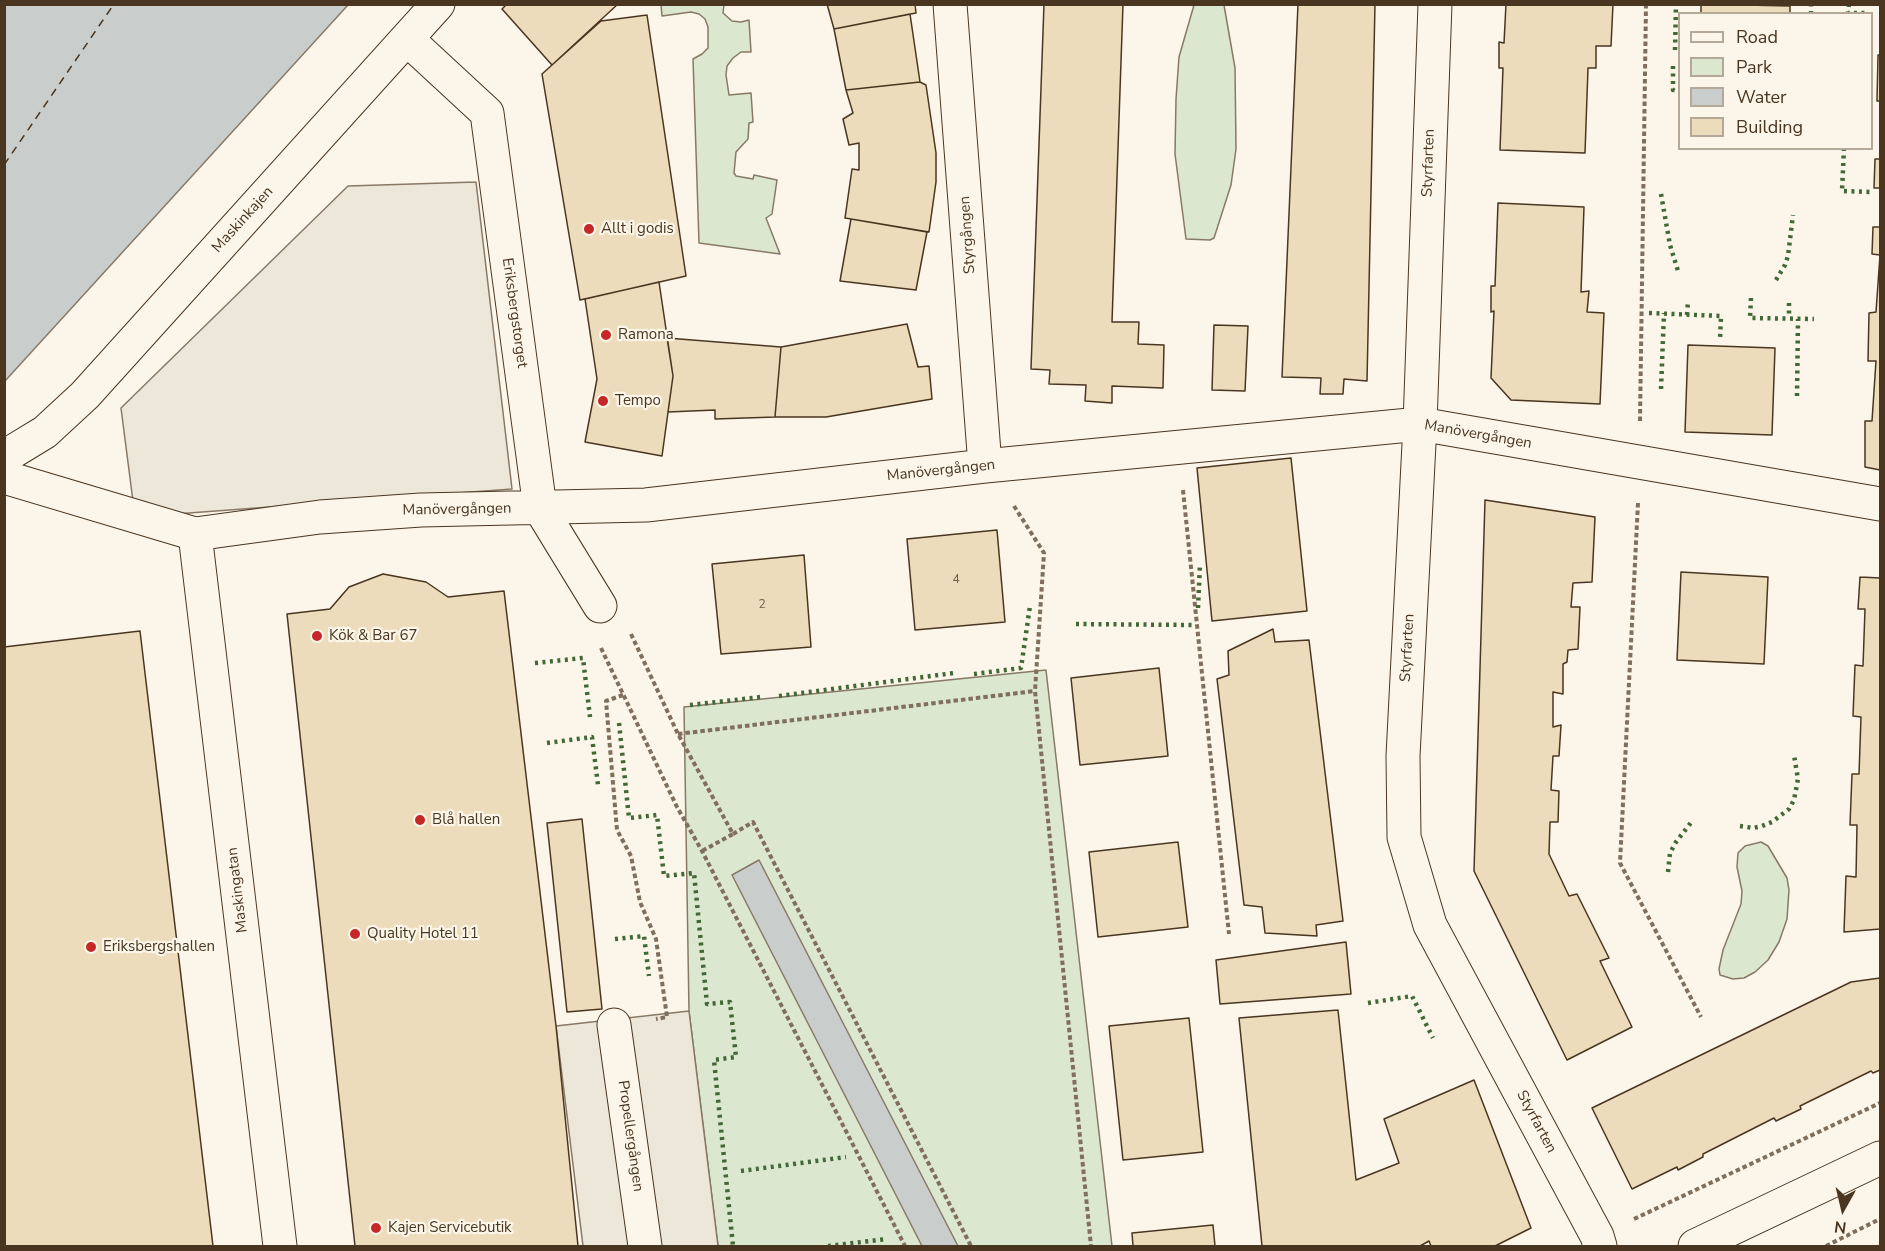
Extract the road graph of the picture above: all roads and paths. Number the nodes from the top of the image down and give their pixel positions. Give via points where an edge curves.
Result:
1 (438, 4) edge
2 (950, 4) edge
3 (1435, 4) edge
4 (1646, 4) edge
5 (407, 39) junction
6 (1420, 424) junction
7 (4, 457) edge
8 (1640, 462) junction
9 (985, 466) junction
10 (4, 477) edge
11 (1183, 486) dead end
12 (1881, 504) edge
13 (540, 508) junction
14 (195, 534) junction
15 (600, 606) joint
16 (634, 640) dead end
17 (1035, 691) junction
18 (623, 695) junction
19 (678, 734) junction
20 (733, 834) junction
21 (702, 851) junction
22 (1229, 934) dead end
23 (1701, 1017) dead end
24 (614, 1025) joint
25 (1881, 1102) edge
26 (1881, 1158) edge
27 (1881, 1219) edge
28 (1599, 1241) edge
29 (280, 1246) edge
30 (645, 1246) edge
31 (905, 1246) edge
32 (971, 1246) edge
33 (1091, 1246) edge
34 (1695, 1246) edge
35 (1826, 1246) edge

1 - 5 street, Maskinkajen
2 - 9 street, Styrgången
3 - 6 street, Styrfarten
4 - 8 path
5 - 7 street, Maskinkajen via 85,395 45,432
5 - 13 street, Eriksbergstorget via 487,114
6 - 8 street, Manövergången
6 - 9 street, Manövergången
6 - 28 street, Styrfarten via 1403,756 1404,837 1430,926
8 - 12 street, Manövergången
8 - 23 path via 1620,863
9 - 13 street, Manövergången via 646,505
9 - 17 path via 1044,553
10 - 14 street, Manövergången
11 - 22 path
13 - 14 street, Manövergången via 410,510
13 - 15 street, Eriksbergstorget
14 - 29 street, Maskingatan
15 - 18 path via 592,630
16 - 19 path
17 - 19 path
17 - 33 path
18 - 21 path
18 - 24 path via 606,701 616,830 631,856 640,902 656,939 668,1017
19 - 20 path
20 - 21 path
20 - 32 path via 753,822
21 - 31 path
24 - 30 street, Propellergången
25 - 28 path
26 - 34 street
27 - 35 path

